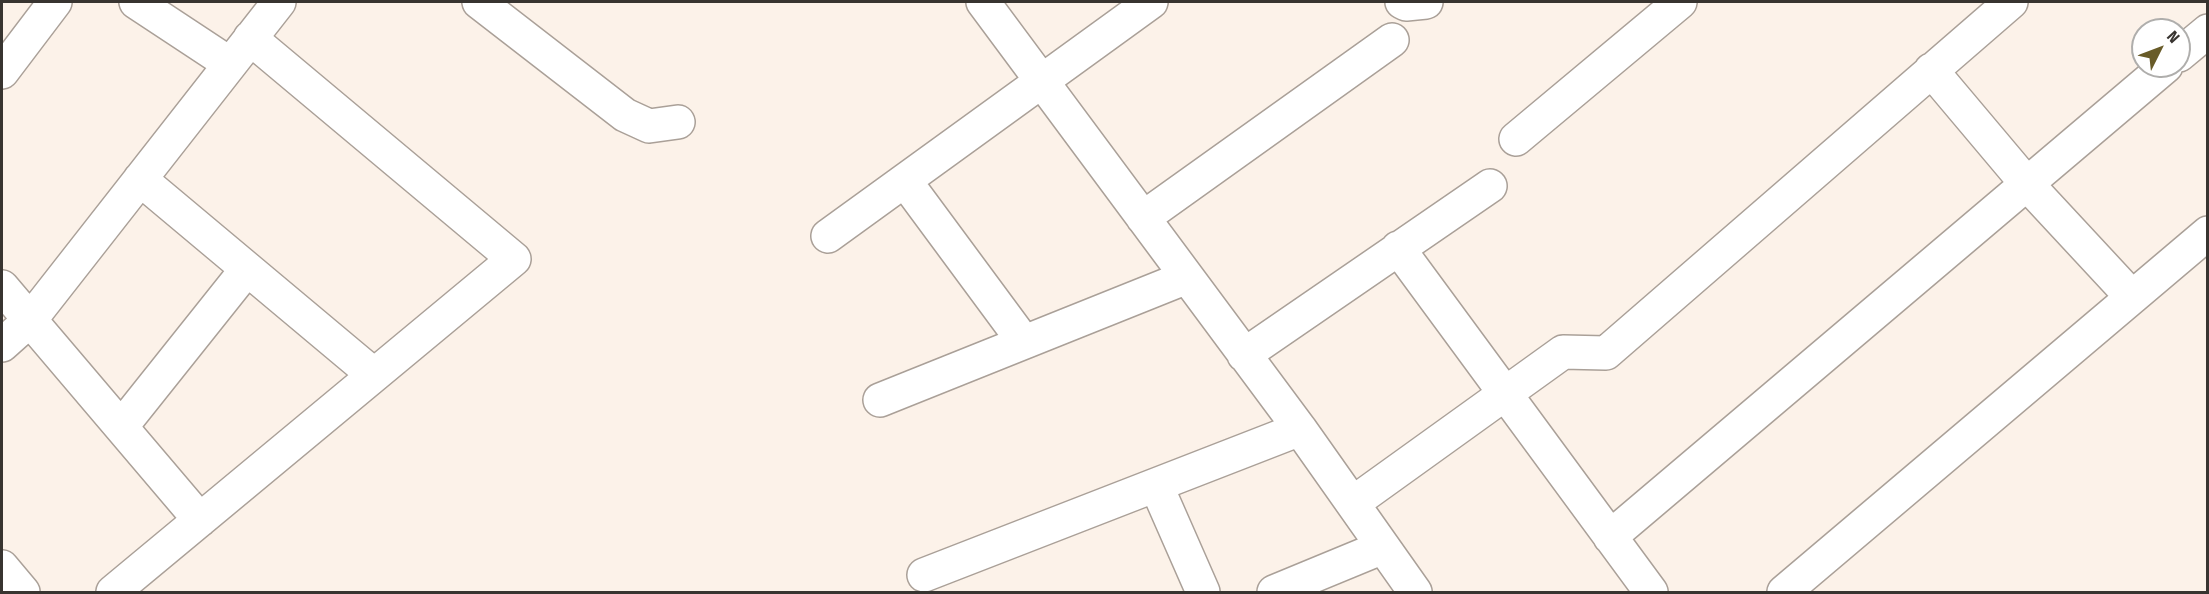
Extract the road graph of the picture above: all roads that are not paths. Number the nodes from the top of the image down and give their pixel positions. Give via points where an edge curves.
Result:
1 (56, 2) edge
2 (136, 2) edge
3 (279, 2) edge
4 (983, 2) edge
5 (1151, 2) edge
6 (1402, 2) edge
7 (1426, 2) edge
8 (1680, 2) edge
9 (2011, 2) edge
10 (494, 6) edge
11 (2208, 31) edge
12 (250, 38) junction
13 (1392, 40) dead end
14 (2191, 45) edge
15 (230, 64) junction
16 (1931, 70) junction
17 (2, 72) edge
18 (2152, 78) edge
19 (1042, 81) junction
20 (678, 122) dead end
21 (1516, 139) dead end
22 (140, 179) junction
23 (905, 181) junction
24 (2027, 184) junction
25 (1490, 186) dead end
26 (1143, 218) junction
27 (2208, 233) edge
28 (828, 236) dead end
29 (1398, 248) junction
30 (247, 269) junction
31 (1187, 277) junction
32 (2, 287) edge
33 (2132, 297) junction
34 (30, 320) junction
35 (1024, 342) junction
36 (2, 345) edge
37 (1244, 355) junction
38 (374, 375) junction
39 (1504, 393) junction
40 (880, 400) dead end
41 (121, 427) junction
42 (1300, 429) junction
43 (1156, 485) junction
44 (1353, 503) junction
45 (200, 520) junction
46 (1610, 537) junction
47 (1383, 547) junction
48 (2, 567) edge
49 (924, 575) dead end
50 (23, 592) edge
51 (113, 592) edge
52 (1203, 592) edge
53 (1274, 592) edge
54 (1415, 592) edge
55 (1651, 592) edge
56 (1784, 592) edge

1 - 17 street
2 - 15 street
3 - 12 street
4 - 19 street
5 - 19 street
6 - 7 street
8 - 21 street
9 - 16 street
10 - 20 street via 625,115 650,126
11 - 14 street
12 - 15 street
12 - 38 street via 514,259
13 - 26 street
15 - 22 street
16 - 24 street
16 - 39 street via 1606,353 1563,352
18 - 24 street
19 - 23 street
19 - 26 street
22 - 30 street
22 - 34 street
23 - 28 street
23 - 35 street
24 - 33 street
24 - 46 street
25 - 29 street
26 - 31 street
27 - 33 street
29 - 37 street
29 - 39 street
30 - 38 street
30 - 41 street
31 - 35 street
31 - 37 street
32 - 34 street
33 - 56 street
34 - 36 street
34 - 41 street
35 - 40 street
37 - 42 street
38 - 45 street
39 - 44 street
39 - 46 street
41 - 45 street
42 - 43 street
42 - 44 street
43 - 49 street
43 - 52 street
44 - 47 street
45 - 51 street
46 - 55 street
47 - 53 street
47 - 54 street
48 - 50 street

